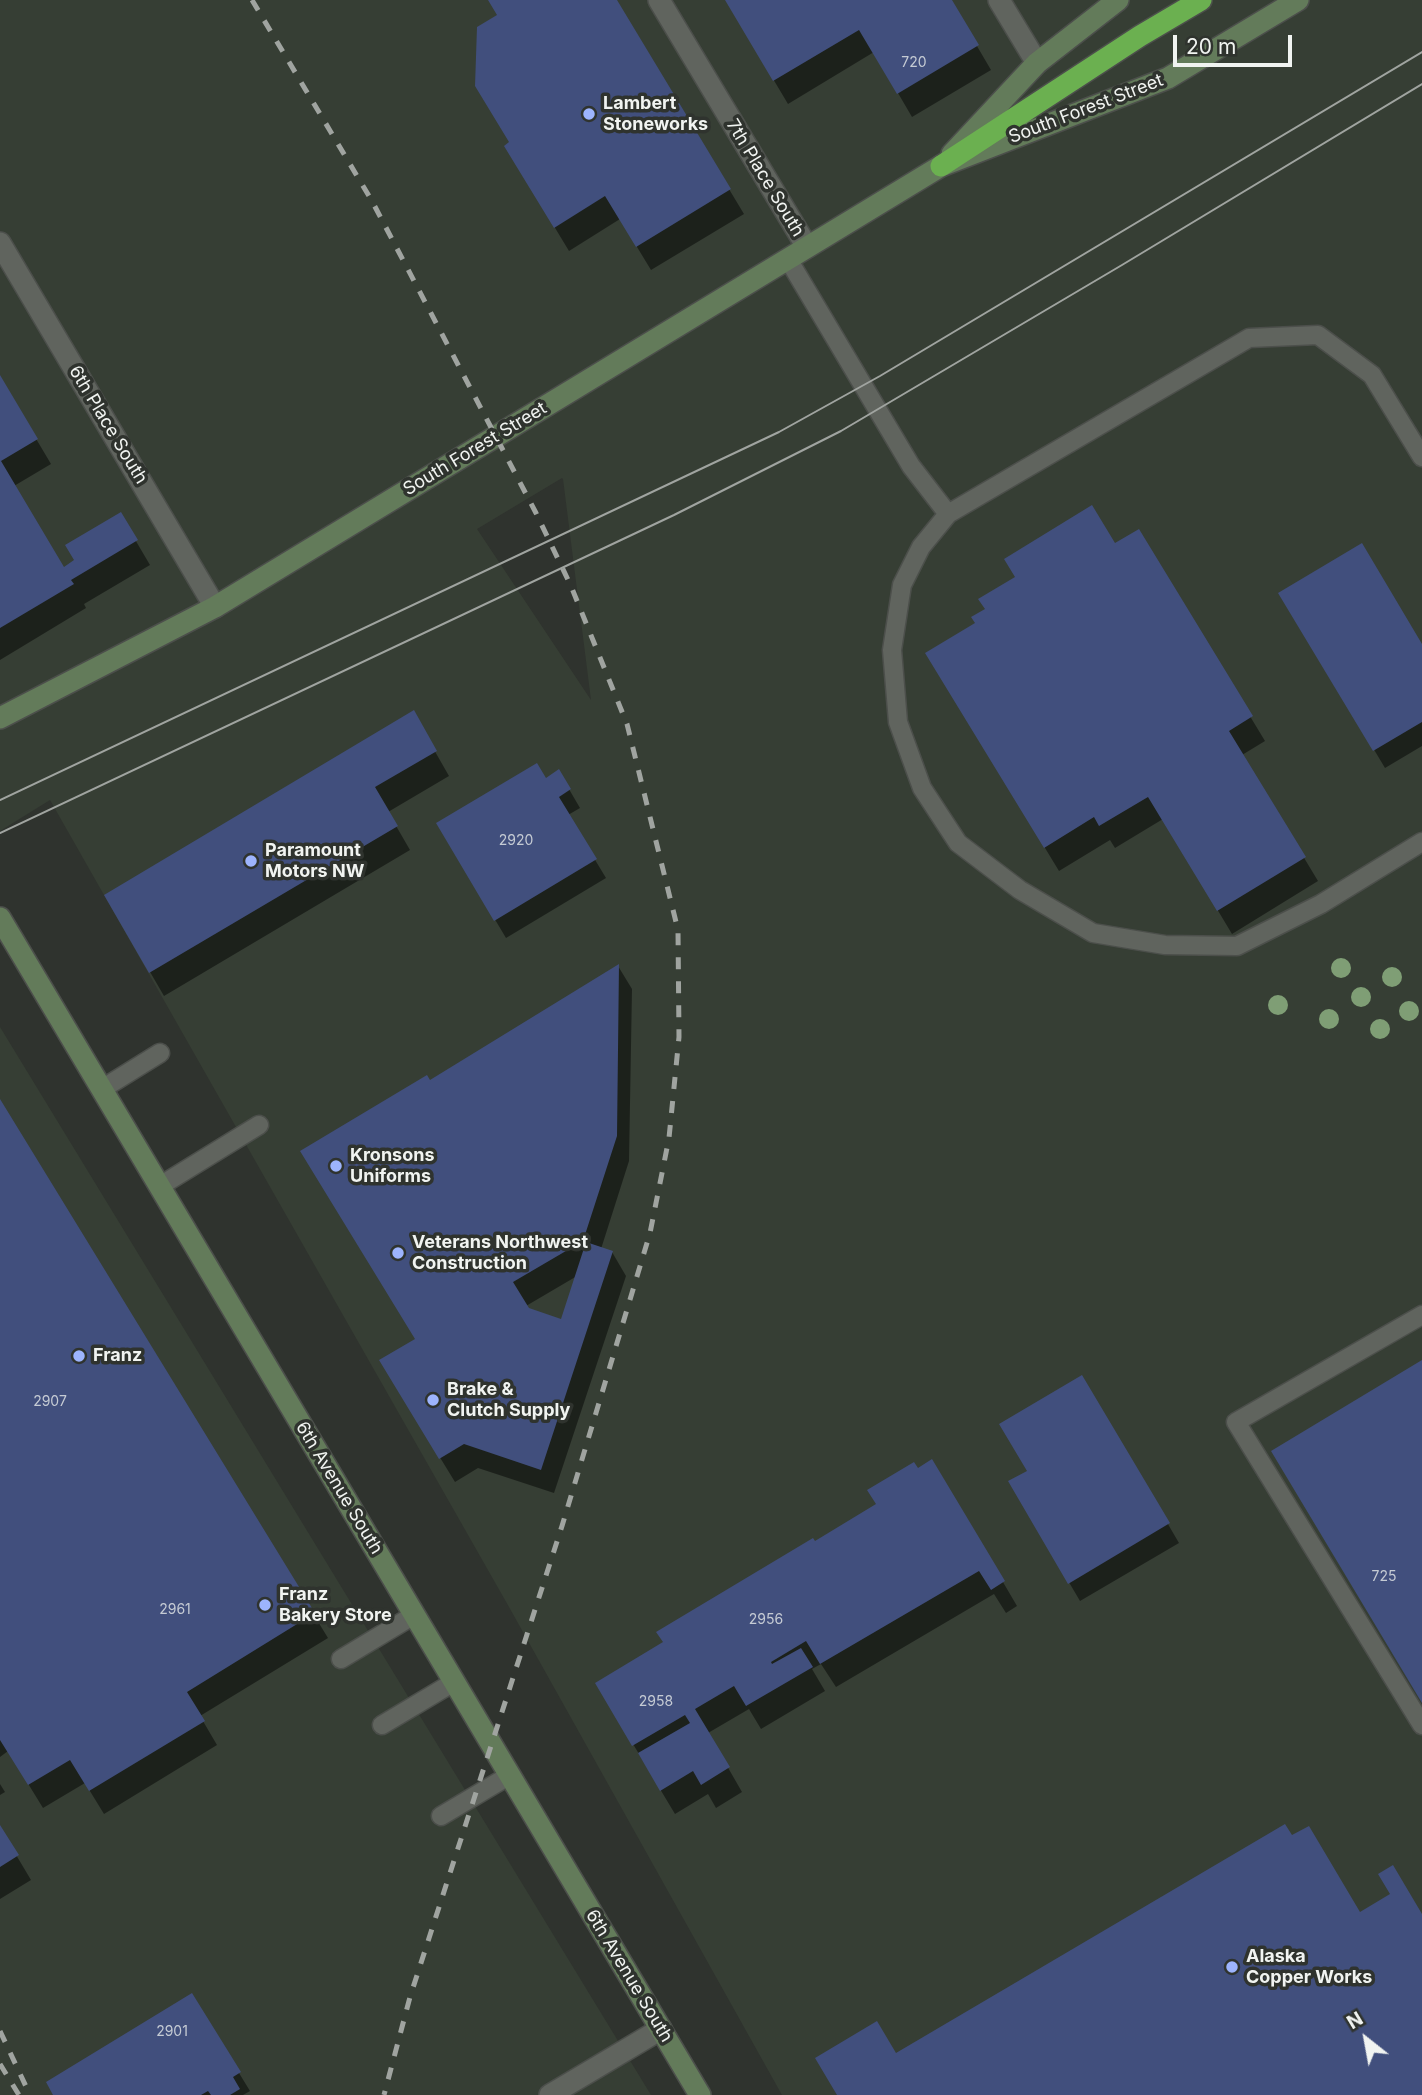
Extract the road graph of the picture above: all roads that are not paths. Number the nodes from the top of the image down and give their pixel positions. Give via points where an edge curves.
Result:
1 (659, 0) edge
2 (999, 0) edge
3 (1118, 0) edge
4 (1201, 0) edge
5 (1298, 0) edge
6 (1037, 63) junction
7 (941, 166) junction
8 (0, 243) edge
9 (807, 247) junction
10 (788, 259) junction
11 (1422, 457) edge
12 (948, 514) junction
13 (215, 607) junction
14 (0, 718) edge
15 (1422, 842) edge
16 (0, 918) edge
17 (160, 1053) dead end
18 (102, 1089) junction
19 (259, 1125) dead end
20 (160, 1186) junction
21 (1422, 1315) edge
22 (414, 1615) junction
23 (341, 1659) dead end
24 (454, 1682) junction
25 (382, 1725) dead end
26 (1422, 1725) edge
27 (510, 1775) junction
28 (441, 1816) dead end
29 (661, 2029) junction
30 (563, 2092) edge
31 (700, 2095) edge

1 - 9 street, 7th Place South
2 - 6 street
3 - 6 main road, South Forest Street
4 - 7 highway
5 - 7 main road, South Forest Street via 1168,78
6 - 7 main road, South Forest Street
7 - 9 main road, South Forest Street
8 - 13 street, 6th Place South
9 - 10 main road, South Forest Street
10 - 12 lane via 911,466
10 - 13 main road, South Forest Street
11 - 12 lane via 1372,375 1318,335 1249,338
12 - 15 lane via 921,547 902,585 892,650 898,722 922,788 958,844 1020,890 1093,933 1165,946 1237,946 1321,904
13 - 14 main road, South Forest Street
16 - 18 main road, 6th Avenue South
17 - 18 lane
18 - 20 main road, 6th Avenue South
19 - 20 lane
20 - 22 main road, 6th Avenue South
21 - 26 lane via 1236,1422
22 - 23 lane
22 - 24 main road, 6th Avenue South
24 - 25 lane
24 - 27 main road, 6th Avenue South
27 - 28 lane
27 - 29 main road, 6th Avenue South
29 - 30 street
29 - 31 main road, 6th Avenue South

